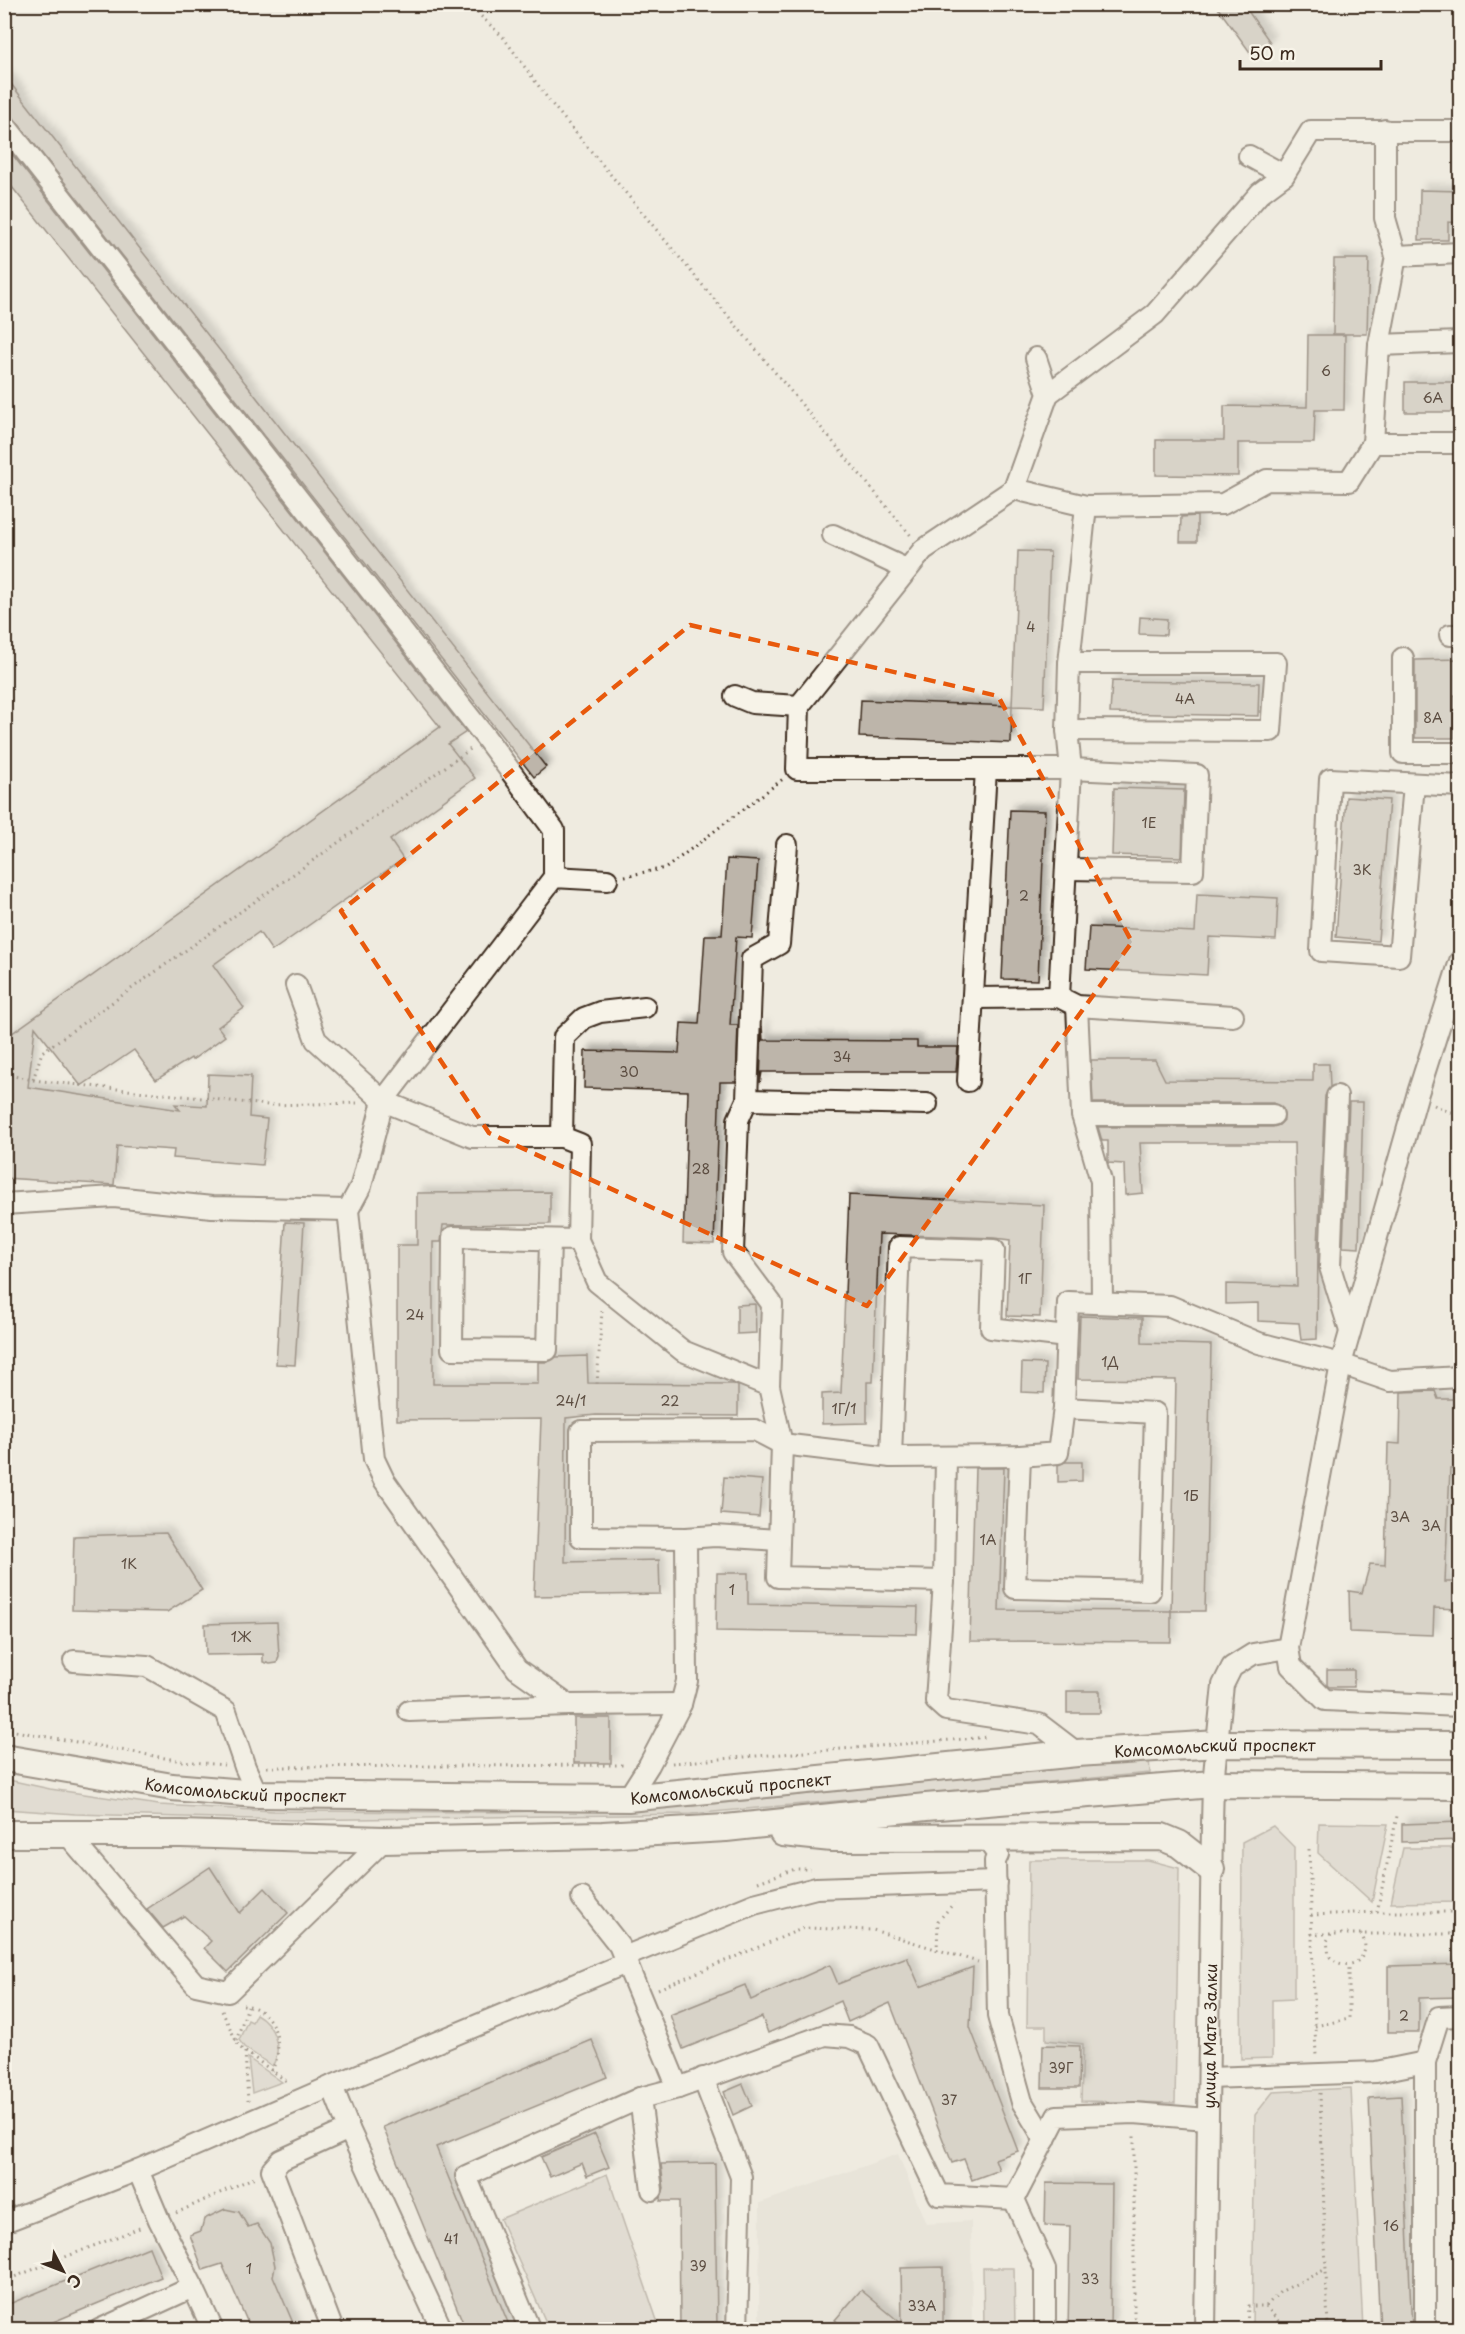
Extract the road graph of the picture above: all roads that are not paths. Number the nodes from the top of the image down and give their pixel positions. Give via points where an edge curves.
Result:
1 (4, 124) edge
2 (1385, 130) junction
3 (1461, 131) edge
4 (1249, 156) dead end
5 (1284, 175) junction
6 (1461, 253) edge
7 (1396, 256) junction
8 (1461, 342) edge
9 (1379, 345) junction
10 (1036, 357) dead end
11 (1048, 394) junction
12 (1373, 443) junction
13 (1461, 443) edge
14 (1014, 489) junction
15 (1086, 506) junction
16 (833, 535) dead end
17 (906, 569) junction
18 (1403, 658) dead end
19 (1069, 663) junction
20 (735, 696) dead end
21 (799, 706) junction
22 (1067, 730) junction
23 (1461, 753) edge
24 (986, 769) junction
25 (1071, 769) junction
26 (1414, 784) junction
27 (1461, 786) edge
28 (787, 846) dead end
29 (1066, 869) junction
30 (554, 877) junction
31 (607, 880) road end
32 (1461, 961) edge
33 (296, 985) dead end
34 (1059, 997) junction
35 (973, 998) junction
36 (1077, 1006) junction
37 (645, 1007) dead end
38 (1233, 1016) dead end
39 (968, 1081) dead end
40 (1337, 1096) dead end
41 (747, 1100) junction
42 (383, 1101) junction
43 (927, 1104) dead end
44 (1082, 1114) junction
45 (1273, 1115) dead end
46 (562, 1137) junction
47 (4, 1204) edge
48 (348, 1210) junction
49 (578, 1240) junction
50 (550, 1241) junction
51 (1102, 1303) junction
52 (1350, 1332) junction
53 (1066, 1337) junction
54 (1341, 1364) junction
55 (1461, 1377) edge
56 (769, 1386) junction
57 (1064, 1408) junction
58 (782, 1444) junction
59 (1020, 1456) junction
60 (891, 1457) junction
61 (946, 1457) junction
62 (686, 1538) junction
63 (778, 1540) junction
64 (944, 1581) junction
65 (1288, 1648) junction
66 (74, 1661) dead end
67 (681, 1704) junction
68 (568, 1705) junction
69 (1461, 1706) edge
70 (410, 1711) dead end
71 (1218, 1744) junction
72 (1461, 1745) edge
73 (1077, 1753) junction
74 (4, 1758) edge
75 (1213, 1784) junction
76 (1461, 1786) edge
77 (257, 1794) junction
78 (628, 1798) junction
79 (726, 1828) junction
80 (4, 1834) edge
81 (68, 1835) junction
82 (986, 1838) junction
83 (384, 1840) junction
84 (1211, 1869) junction
85 (996, 1882) junction
86 (582, 1898) dead end
87 (625, 1960) junction
88 (1461, 2016) edge
89 (1425, 2062) junction
90 (703, 2078) junction
91 (1209, 2078) junction
92 (332, 2086) junction
93 (678, 2088) junction
94 (640, 2098) junction
95 (1207, 2119) junction
96 (349, 2129) junction
97 (1045, 2140) junction
98 (138, 2170) junction
99 (652, 2190) dead end
100 (1014, 2199) junction
101 (4, 2222) edge
102 (194, 2287) junction
103 (99, 2330) edge
104 (213, 2330) edge
105 (333, 2330) edge
106 (442, 2330) edge
107 (530, 2330) edge
108 (737, 2330) edge
109 (1045, 2330) edge
110 (1206, 2330) edge
111 (1425, 2330) edge

1 - 30 street via 554,830
2 - 3 street
2 - 5 street via 1311,130
2 - 7 street via 1385,218
4 - 5 street
5 - 11 street via 1260,193 1155,314
6 - 7 street
7 - 9 street
8 - 9 street
9 - 12 street
10 - 11 street
11 - 14 street
12 - 13 street
12 - 15 street via 1349,481 1267,480 1224,504
14 - 15 street
14 - 17 street via 923,550
15 - 19 street
16 - 17 street
17 - 21 street
18 - 23 street via 1403,753
19 - 22 street
19 - 22 street via 1276,663 1271,730
20 - 21 street via 752,703
21 - 24 street via 797,769
22 - 25 street
24 - 25 street
24 - 35 street
25 - 29 street
25 - 29 street via 1197,775 1193,871
26 - 26 street via 1330,779 1321,951 1399,956
26 - 27 street
28 - 41 street via 779,944 752,959
29 - 34 street
30 - 31 street
30 - 42 street
32 - 52 street
33 - 42 street via 316,1040
34 - 35 street
34 - 36 street
35 - 39 street
36 - 38 street
36 - 44 street
37 - 46 street via 600,1012 584,1018 564,1037
40 - 52 street via 1330,1267
41 - 43 street
41 - 56 street via 738,1120 733,1252 772,1304
42 - 46 street via 472,1137
42 - 48 street via 360,1186
44 - 45 street
44 - 51 street via 1101,1181
46 - 49 street via 580,1144
47 - 48 street via 114,1197 212,1207
48 - 68 street via 374,1459 384,1480 518,1669
49 - 50 street
49 - 56 street via 597,1282 683,1351
50 - 50 street via 453,1237 452,1349 548,1350
51 - 53 street via 1068,1302
51 - 54 street via 1170,1306 1259,1343
52 - 54 street
53 - 57 street
53 - 60 street via 991,1328 994,1250 899,1247
54 - 55 street via 1390,1381
54 - 65 street
56 - 58 street
57 - 59 street via 1058,1453
57 - 59 street via 1155,1413 1150,1591 1015,1588
58 - 60 street
58 - 62 street via 755,1430 581,1431 581,1537
58 - 63 street
59 - 61 street
60 - 61 street
61 - 64 street
62 - 63 street
62 - 67 street via 687,1681
63 - 64 street via 778,1577
64 - 73 street via 936,1701 946,1710 1040,1725
65 - 69 street via 1292,1666 1325,1700
65 - 71 street, улица Мате Залки via 1253,1654 1232,1667 1223,1686
66 - 77 street via 147,1666 226,1711
67 - 68 street
67 - 78 street
68 - 70 street
71 - 72 main road, Комсомольский проспект
71 - 73 main road, Комсомольский проспект
71 - 75 street, улица Мате Залки
73 - 78 main road, Комсомольский проспект
74 - 77 main road, Комсомольский проспект via 172,1786
75 - 76 main road
75 - 79 main road
75 - 84 street, улица Мате Залки
77 - 78 main road, Комсомольский проспект
79 - 82 main road via 832,1838
79 - 83 main road
80 - 81 main road
81 - 83 main road
81 - 83 street via 196,1985 228,1992
82 - 84 main road via 1162,1837 1179,1844
82 - 85 street via 998,1855
84 - 91 street, улица Мате Залки
85 - 87 street via 816,1888 754,1904
85 - 97 street via 999,2016 1022,2102
86 - 87 street via 619,1945
87 - 92 street
87 - 93 street
88 - 89 street via 1439,2017
89 - 91 street via 1376,2072
89 - 111 street
90 - 93 street
90 - 100 street via 825,2035 849,2037 868,2045 939,2195
90 - 108 street via 741,2177
91 - 95 street, улица Мате Залки
92 - 96 street
92 - 98 street
93 - 94 street
94 - 99 street
94 - 107 street via 466,2176
95 - 97 street via 1134,2113 1057,2116
95 - 110 street, улица Мате Залки
96 - 105 street via 281,2160 272,2170
96 - 106 street
97 - 100 street
98 - 101 street
98 - 102 street
100 - 109 street via 1045,2269
102 - 103 street
102 - 104 street

